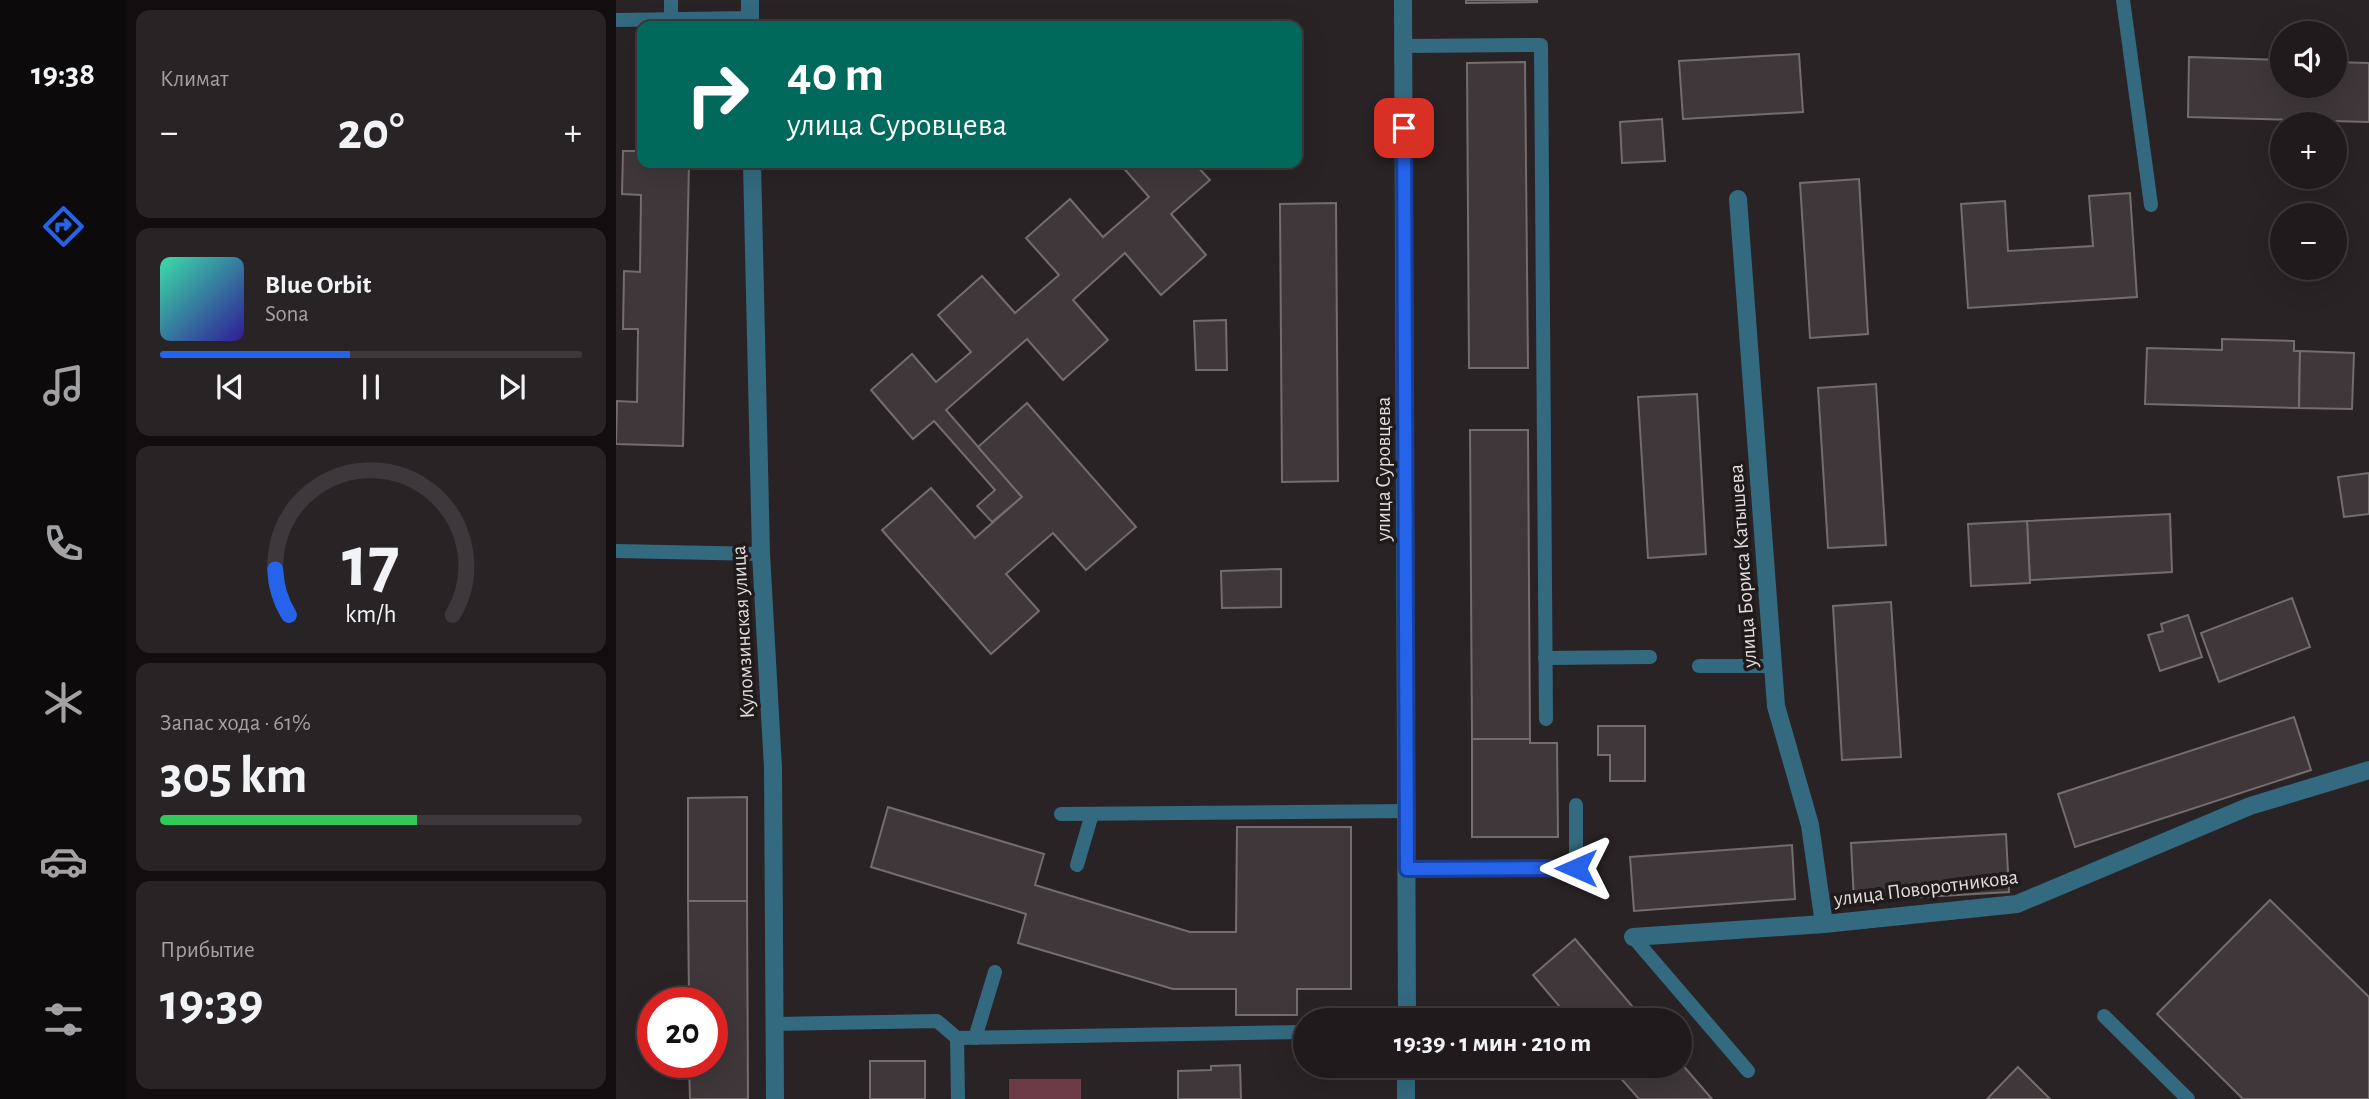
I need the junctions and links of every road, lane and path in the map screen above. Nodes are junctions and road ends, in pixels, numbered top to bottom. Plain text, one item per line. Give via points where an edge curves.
1 (671, 0) edge
2 (750, 0) edge
3 (1403, 0) edge
4 (2123, 0) edge
5 (616, 20) edge
6 (671, 20) junction
7 (710, 21) edge
8 (750, 21) edge
9 (1404, 47) junction
10 (752, 168) edge
11 (1738, 199) dead end
12 (2151, 205) dead end
13 (616, 551) edge
14 (761, 554) junction
15 (1650, 657) dead end
16 (1545, 658) junction
17 (1699, 666) dead end
18 (1773, 666) junction
19 (1546, 719) dead end
20 (2369, 770) edge
21 (1576, 805) dead end
22 (1407, 811) junction
23 (1061, 814) dead end
24 (1092, 814) junction
25 (1077, 865) dead end
26 (1407, 869) junction
27 (1824, 923) junction
28 (1633, 937) joint
29 (995, 972) dead end
30 (1407, 1008) edge
31 (2104, 1016) dead end
32 (774, 1024) junction
33 (1293, 1032) edge
34 (957, 1038) junction
35 (975, 1038) junction
36 (1748, 1071) dead end
37 (1406, 1078) edge
38 (775, 1099) edge
39 (958, 1099) edge
40 (1406, 1099) edge
41 (2188, 1099) edge

1 - 6 lane
2 - 8 street
3 - 9 street, улица Суровцева
4 - 12 lane
5 - 6 lane
6 - 7 lane
9 - 16 lane via 1541,45
9 - 22 street, улица Суровцева
10 - 14 street, Куломзинская улица
11 - 18 street, улица Бориса Катышева
13 - 14 lane
14 - 32 street, Куломзинская улица via 773,768
15 - 16 lane
16 - 19 lane
17 - 18 lane
18 - 27 street, улица Бориса Катышева via 1776,706 1810,825
20 - 27 street, улица Поворотникова via 2250,806 2017,904
21 - 26 lane via 1576,868
22 - 24 lane
22 - 26 street, улица Суровцева
23 - 24 lane
24 - 25 lane
26 - 30 street, улица Суровцева
27 - 28 street, улица Поворотникова
28 - 36 lane
29 - 35 lane
31 - 41 lane
32 - 34 lane via 937,1021
32 - 38 street, Куломзинская улица
33 - 35 lane
34 - 35 lane
34 - 39 lane
37 - 40 street

